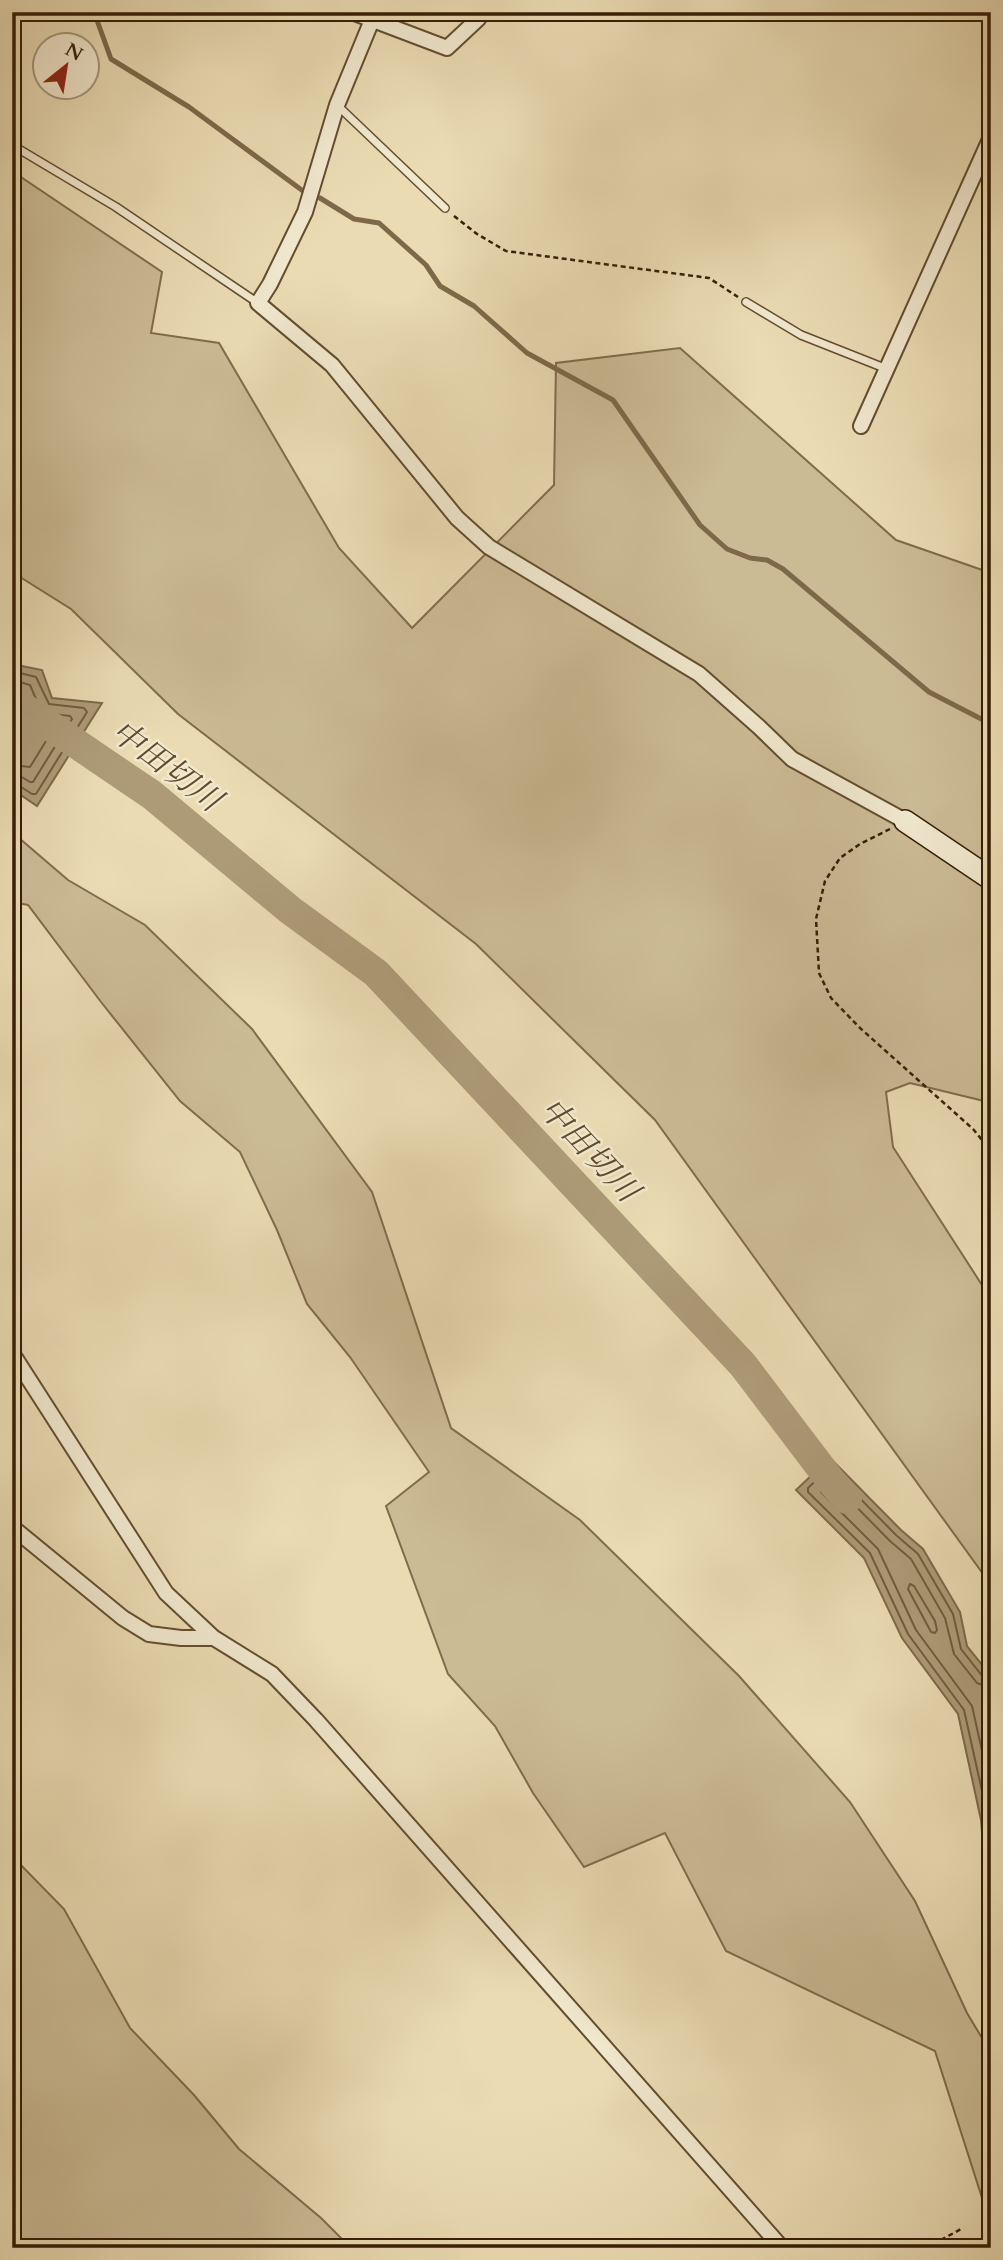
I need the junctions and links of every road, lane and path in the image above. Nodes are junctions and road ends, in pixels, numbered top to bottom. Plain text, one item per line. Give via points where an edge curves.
1 (352, 12) edge
2 (482, 12) edge
3 (372, 20) junction
4 (337, 105) junction
5 (991, 137) edge
6 (12, 145) edge
7 (445, 208) joint
8 (746, 302) joint
9 (258, 303) junction
10 (888, 369) junction
11 (861, 426) dead end
12 (905, 821) junction
13 (991, 879) edge
14 (991, 1151) edge
15 (12, 1353) edge
16 (26, 1374) junction
17 (12, 1382) edge
18 (12, 1527) edge
19 (214, 1638) junction
20 (963, 2228) dead end
21 (782, 2248) edge
22 (926, 2248) edge

1 - 3 street
2 - 3 street via 447,48
3 - 4 street
4 - 7 lane
4 - 9 street via 305,212
5 - 10 street
6 - 9 lane via 116,207
7 - 8 path via 506,251 709,278
8 - 10 lane via 801,335
9 - 12 street via 332,365 457,518 489,547 699,674 792,759
10 - 11 street
12 - 13 street
12 - 14 path via 860,844 840,859 825,881 816,919 819,972 831,998
15 - 16 street
16 - 17 street
16 - 19 street via 166,1593
18 - 19 street via 149,1634
19 - 21 street via 271,1674 316,1720
20 - 22 path

